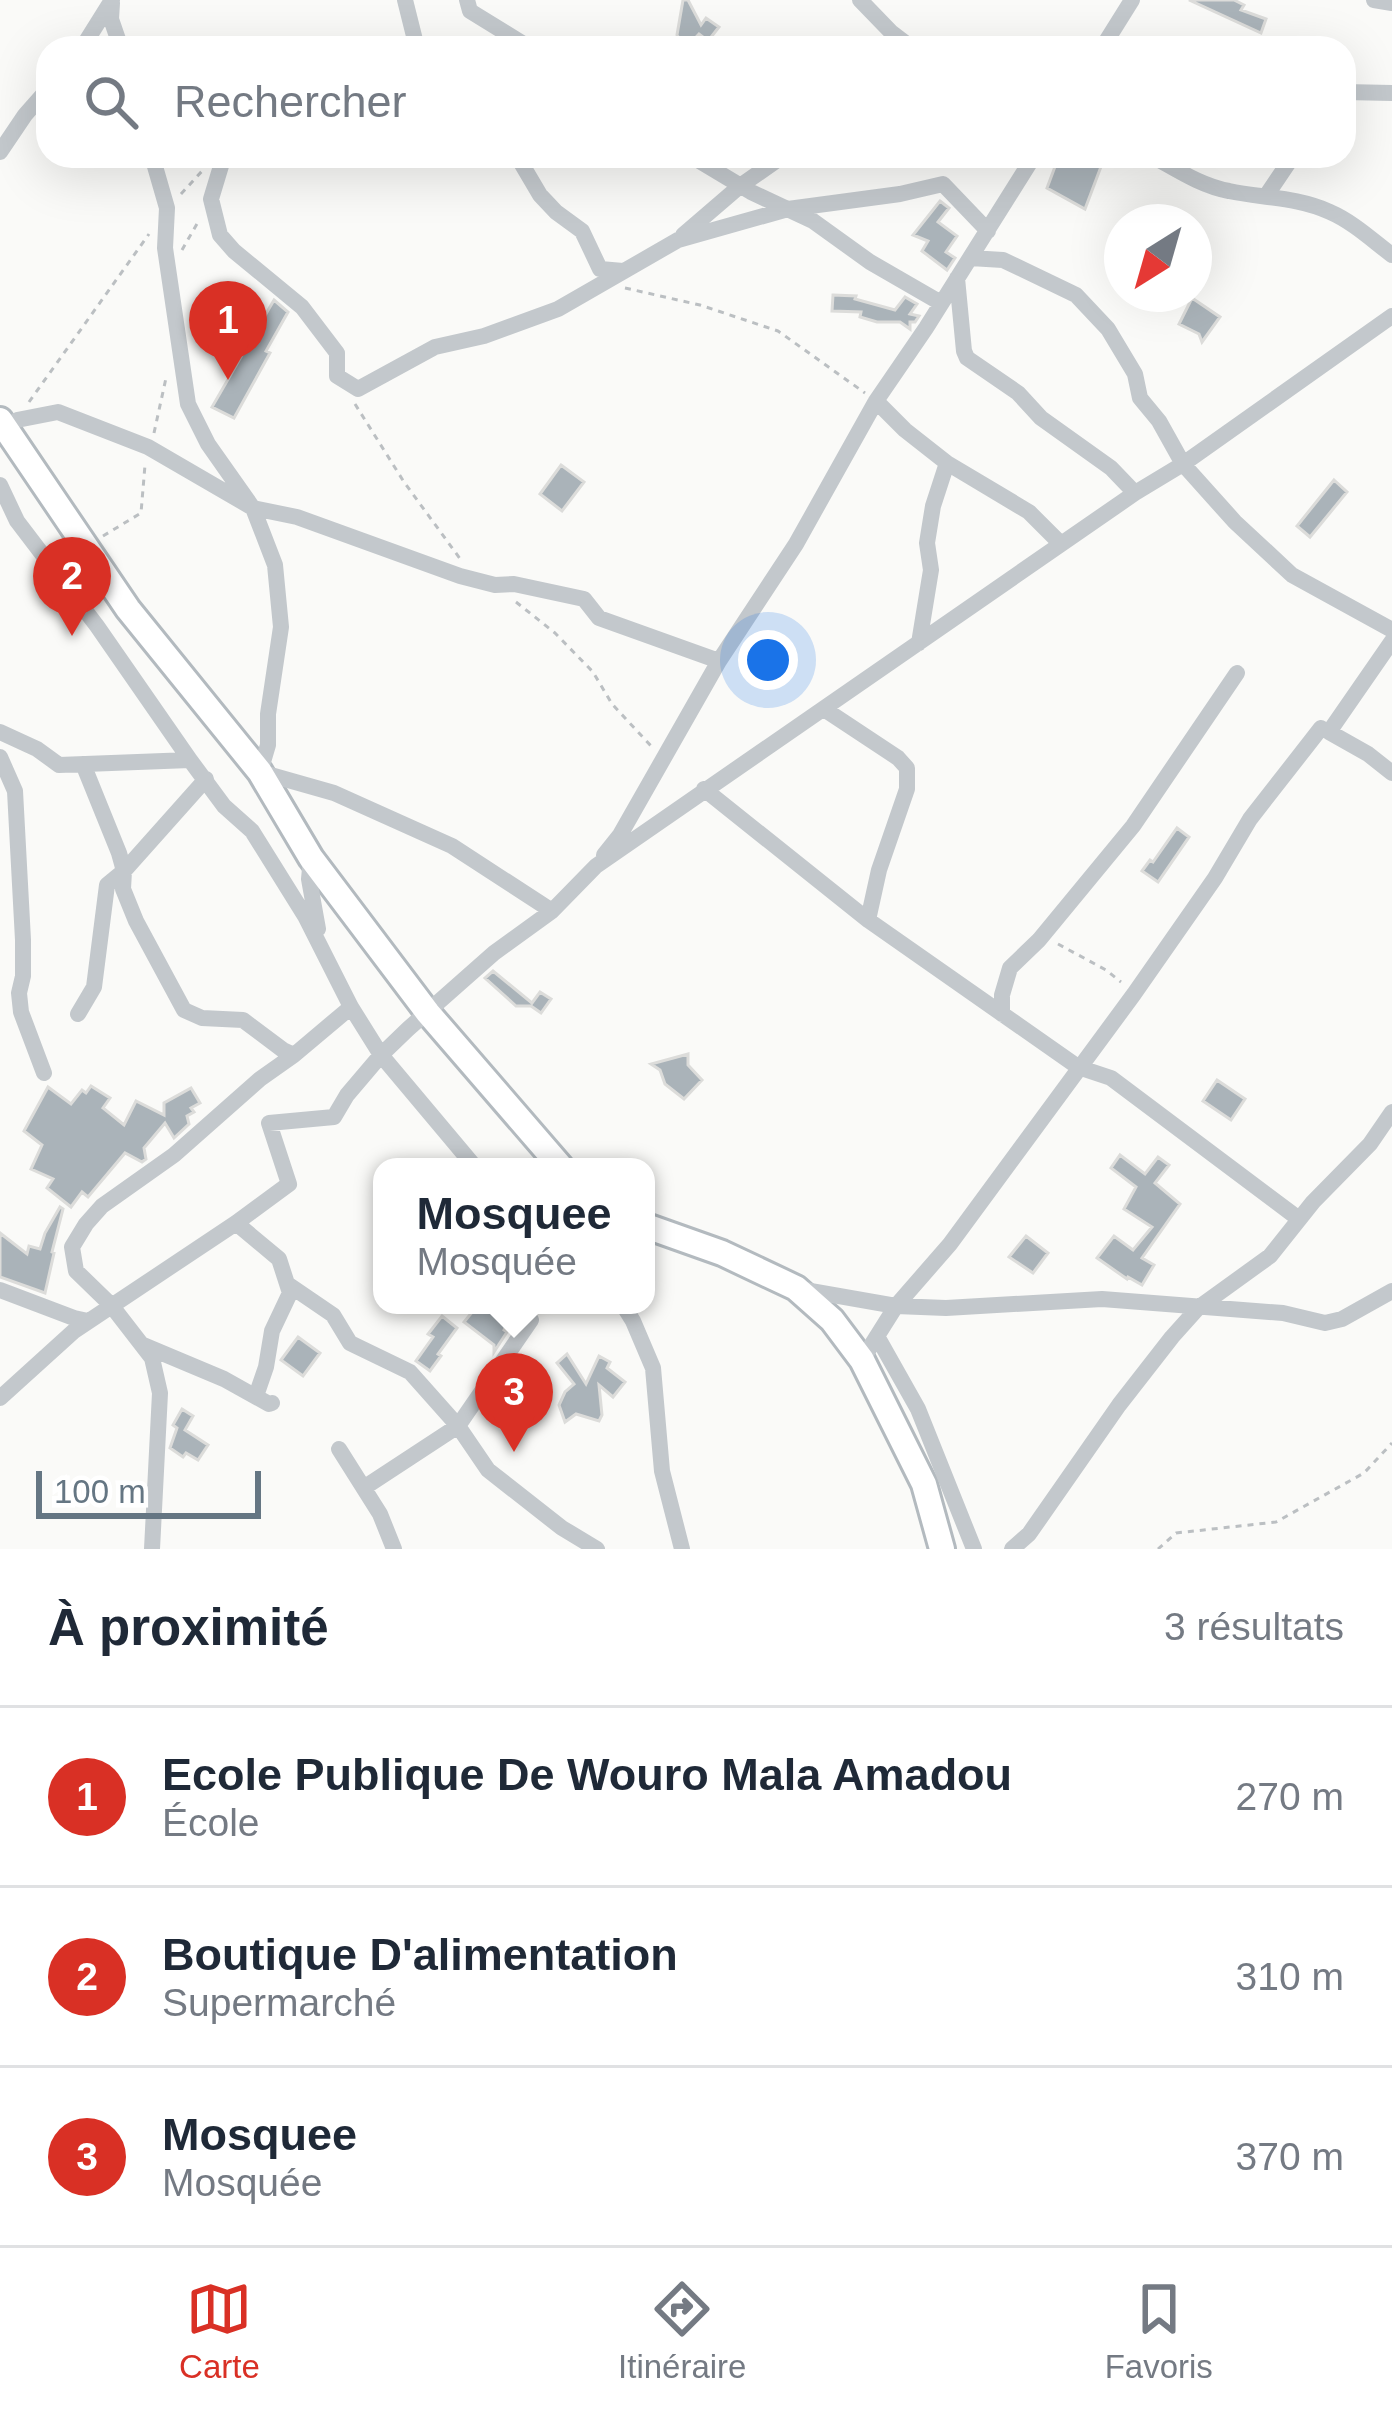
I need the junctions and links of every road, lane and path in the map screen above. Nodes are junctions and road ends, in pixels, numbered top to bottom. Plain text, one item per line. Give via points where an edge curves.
1 (112, 0) edge
2 (409, 0) edge
3 (467, 0) edge
4 (860, 0) edge
5 (1132, 0) edge
6 (1374, 0) edge
7 (1392, 3) edge
8 (90, 36) edge
9 (117, 36) edge
10 (413, 36) edge
11 (511, 36) edge
12 (896, 36) edge
13 (1110, 36) edge
14 (1356, 92) edge
15 (1392, 93) edge
16 (36, 103) edge
17 (0, 152) edge
18 (155, 168) edge
19 (220, 168) edge
20 (525, 168) edge
21 (711, 168) edge
22 (766, 168) edge
23 (1027, 168) edge
24 (1174, 168) edge
25 (1285, 168) edge
26 (200, 173) dead end
27 (740, 186) junction
28 (1266, 196) junction
29 (211, 200) junction
30 (167, 208) junction
31 (788, 209) junction
32 (988, 231) junction
33 (678, 240) junction
34 (181, 252) dead end
35 (1392, 255) edge
36 (970, 258) junction
37 (624, 271) junction
38 (957, 278) junction
39 (941, 303) junction
40 (1392, 316) edge
41 (167, 374) dead end
42 (876, 401) junction
43 (9, 420) edge
44 (148, 448) junction
45 (947, 464) junction
46 (1183, 464) junction
47 (0, 485) edge
48 (1135, 493) junction
49 (253, 508) junction
50 (1061, 544) junction
51 (87, 546) junction
52 (1392, 630) edge
53 (1392, 641) edge
54 (919, 643) junction
55 (719, 661) junction
56 (1237, 673) dead end
57 (824, 709) junction
58 (1322, 728) dead end
59 (0, 732) edge
60 (0, 757) edge
61 (190, 760) junction
62 (82, 764) junction
63 (260, 772) junction
64 (1392, 773) edge
65 (4, 775) edge
66 (206, 778) junction
67 (704, 789) junction
68 (310, 858) junction
69 (596, 866) junction
70 (124, 871) junction
71 (552, 911) junction
72 (868, 920) junction
73 (1039, 940) junction
74 (320, 948) junction
75 (1135, 994) junction
76 (351, 1007) junction
77 (428, 1013) junction
78 (78, 1014) dead end
79 (1003, 1014) junction
80 (294, 1055) junction
81 (381, 1055) junction
82 (1078, 1067) junction
83 (44, 1073) dead end
84 (1392, 1112) edge
85 (467, 1158) edge
86 (553, 1158) edge
87 (1299, 1220) junction
88 (236, 1223) junction
89 (655, 1229) edge
90 (289, 1285) junction
91 (796, 1288) junction
92 (0, 1290) edge
93 (1392, 1291) edge
94 (111, 1305) junction
95 (896, 1306) junction
96 (1198, 1308) junction
97 (629, 1314) edge
98 (531, 1320) dead end
99 (88, 1321) junction
100 (878, 1338) junction
101 (142, 1345) junction
102 (862, 1360) junction
103 (0, 1398) edge
104 (458, 1426) junction
105 (1392, 1444) edge
106 (339, 1450) dead end
107 (365, 1487) junction
108 (589, 1547) edge
109 (152, 1549) edge
110 (394, 1549) edge
111 (682, 1549) edge
112 (942, 1549) edge
113 (974, 1549) edge
114 (1012, 1549) edge
115 (1158, 1549) edge

1 - 8 street
1 - 9 street
2 - 10 street
3 - 11 street via 470,11
4 - 12 street
5 - 13 street
6 - 7 street
14 - 15 street
16 - 17 street
18 - 30 street
19 - 29 street
20 - 37 street via 540,195 582,231 600,269
21 - 27 street
22 - 27 street
23 - 32 street
24 - 28 street via 1226,191
25 - 28 street
26 - 30 path
27 - 31 street
27 - 33 street
28 - 35 street via 1333,213
29 - 34 path
29 - 37 street via 220,235 302,307 337,352 338,376 358,389 435,347 558,309
30 - 43 path
30 - 49 street via 165,248 188,404
31 - 32 street via 943,184
31 - 33 street
31 - 39 street
32 - 36 street
33 - 37 street
36 - 38 street
36 - 46 street via 1003,260 1076,295 1108,328
37 - 42 path via 617,286 778,331
38 - 39 street
38 - 48 street via 967,358
39 - 42 street
40 - 46 street
41 - 44 path
42 - 45 street
42 - 55 street
43 - 44 street via 58,412
43 - 51 main road
44 - 49 street
44 - 51 path via 141,513
45 - 50 street via 1029,512
45 - 54 street via 927,543 932,570
46 - 48 street
46 - 52 street via 1292,575
47 - 61 street via 16,521
48 - 50 street
49 - 55 street via 460,576 584,599 598,618
49 - 63 street via 274,565 281,627
50 - 54 street
51 - 63 main road
53 - 64 street via 1329,732
54 - 57 street
55 - 69 street
56 - 73 street via 1133,826
57 - 67 street
57 - 72 street via 907,768 908,789
58 - 75 street via 1250,819
59 - 62 street via 59,765
60 - 65 street
61 - 62 street
61 - 66 street
62 - 70 street
63 - 68 main road
63 - 71 street via 334,793 452,846
65 - 83 street via 15,791 21,1012
66 - 70 street
66 - 74 street via 252,831
67 - 69 street
67 - 72 street
68 - 74 street
68 - 77 main road
69 - 71 street
70 - 78 street via 107,885 94,987
70 - 80 street via 136,921 184,1010 242,1020
71 - 77 street
72 - 79 street
73 - 75 path via 1106,970
73 - 79 street via 1010,968
74 - 76 street
75 - 82 street
76 - 80 street
76 - 81 street
77 - 81 street
77 - 86 main road
79 - 82 street
80 - 94 street via 86,1224 73,1246 76,1271
81 - 85 street
81 - 88 street via 334,1117 268,1123 289,1184
82 - 87 street via 1111,1078
82 - 95 street
84 - 87 street
87 - 96 street via 1270,1256
88 - 90 street via 279,1258
88 - 94 street
89 - 91 main road
90 - 101 street via 272,1331 264,1399
90 - 104 street via 333,1315 350,1342 410,1372
91 - 95 street
91 - 102 main road
92 - 99 street
93 - 96 street via 1325,1323
94 - 99 street
94 - 101 street
95 - 96 street via 1102,1299
95 - 100 street
96 - 114 street
97 - 111 street via 653,1368 662,1472
98 - 104 street
99 - 103 street
100 - 102 street
100 - 113 street via 918,1409
101 - 109 street via 160,1393
102 - 112 main road via 924,1484
104 - 107 street
104 - 108 street via 488,1470
105 - 115 path via 1364,1473 1276,1522 1176,1533
106 - 107 street
107 - 110 street

